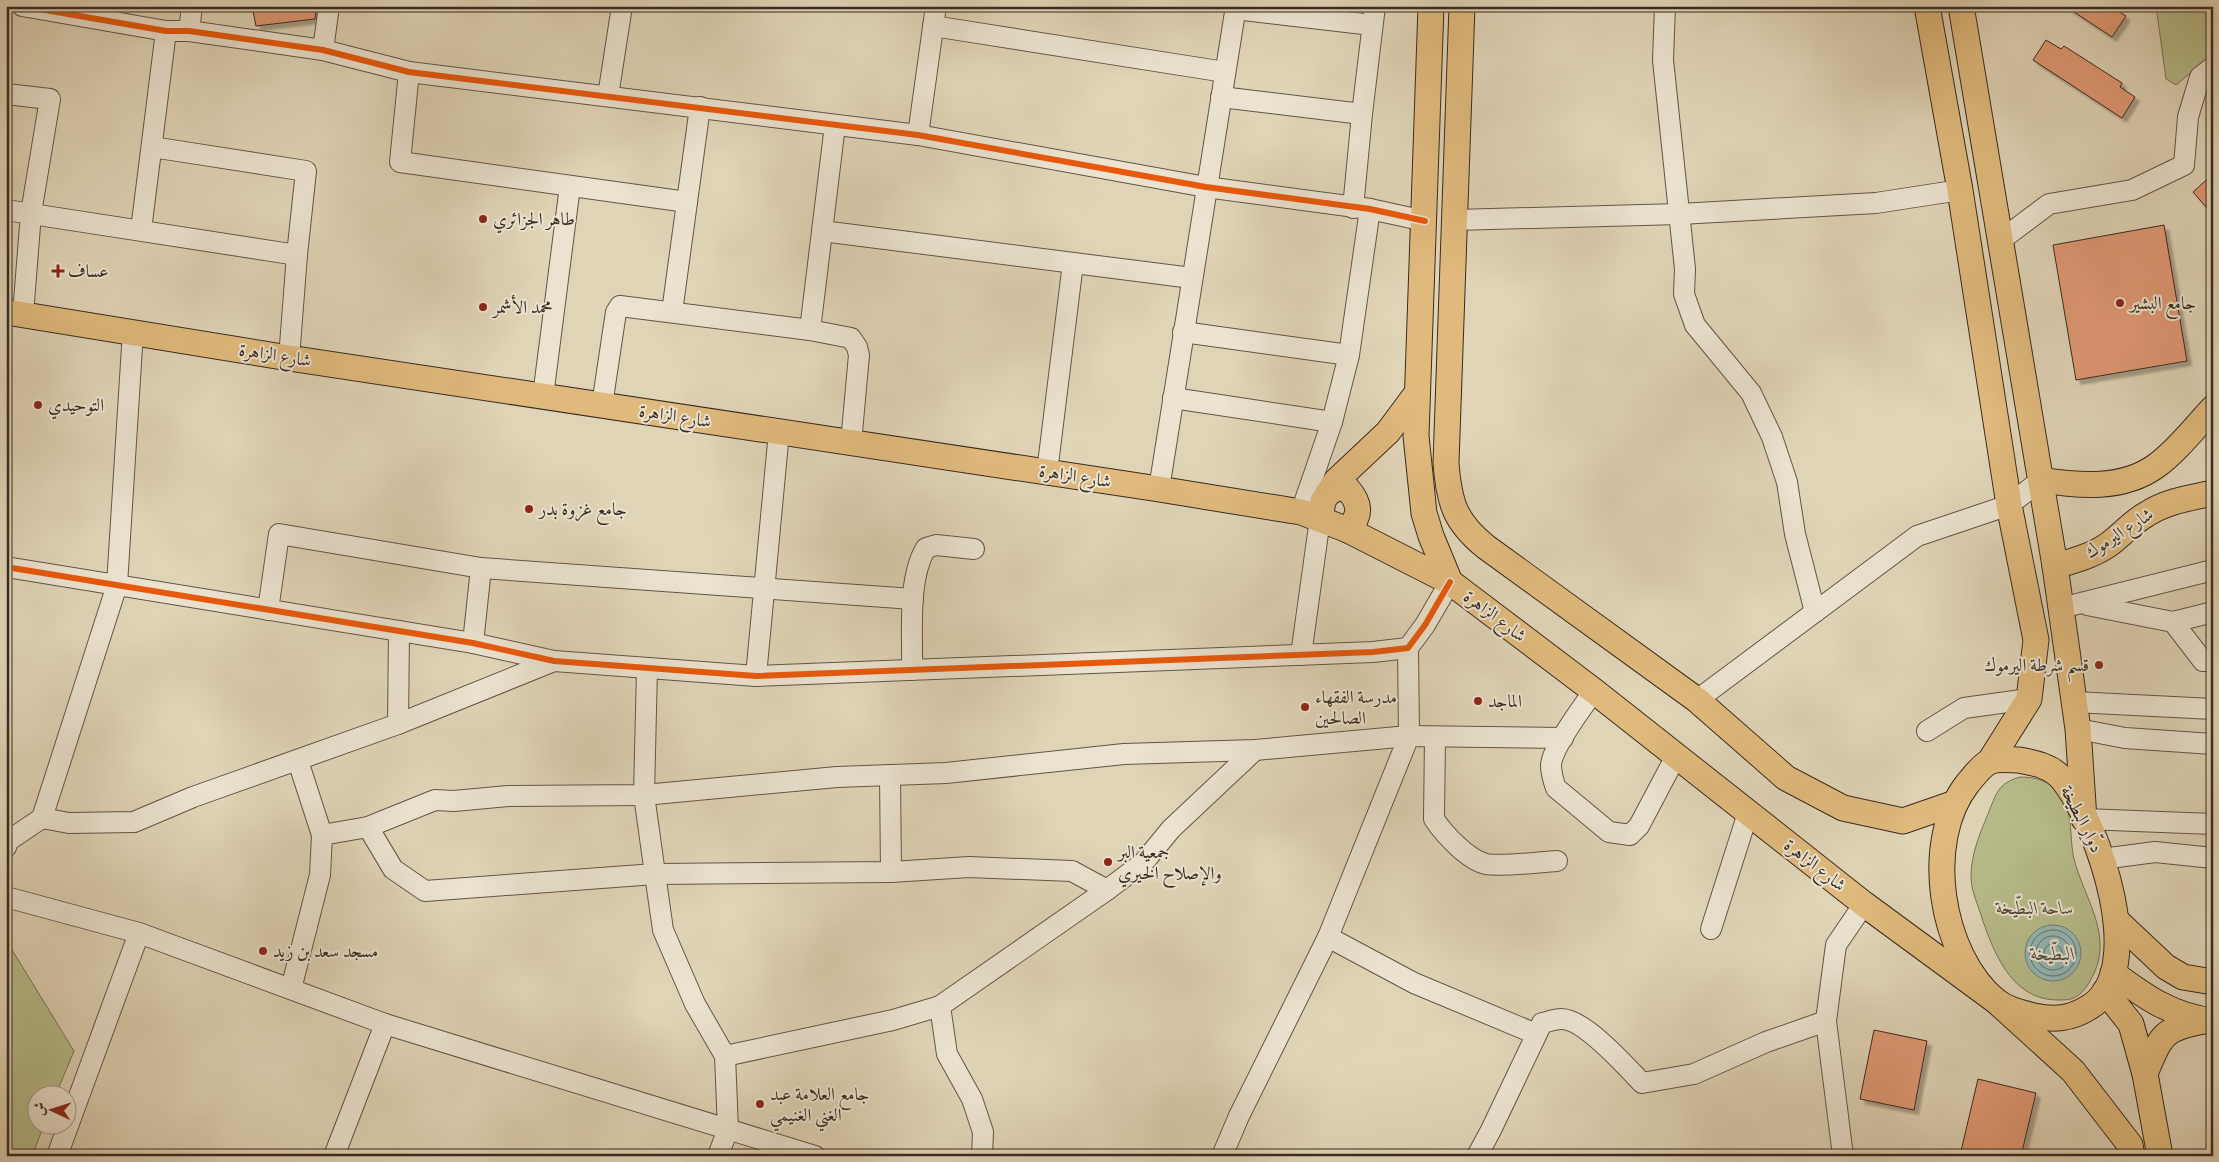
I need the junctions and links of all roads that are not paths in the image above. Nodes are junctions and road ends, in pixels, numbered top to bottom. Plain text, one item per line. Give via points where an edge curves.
1 (24, 6) edge
2 (192, 6) edge
3 (330, 6) edge
4 (622, 6) edge
5 (936, 6) edge
6 (1431, 6) edge
7 (1462, 6) edge
8 (1665, 6) edge
9 (1927, 6) edge
10 (1961, 6) edge
11 (1235, 8) edge
12 (1374, 16) edge
13 (933, 26) junction
14 (166, 31) junction
15 (188, 31) junction
16 (323, 50) junction
17 (2213, 67) edge
18 (409, 72) junction
19 (1225, 72) junction
20 (6, 94) edge
21 (608, 96) junction
22 (1221, 97) junction
23 (700, 107) junction
24 (1362, 114) junction
25 (835, 125) junction
26 (918, 135) junction
27 (152, 147) junction
28 (570, 186) junction
29 (1206, 187) junction
30 (1960, 190) junction
31 (687, 202) junction
32 (1362, 208) junction
33 (6, 210) edge
34 (31, 213) junction
35 (1680, 214) junction
36 (1455, 220) junction
37 (1425, 221) junction
38 (141, 230) junction
39 (822, 231) junction
40 (2001, 240) junction
41 (297, 255) junction
42 (1073, 263) junction
43 (1192, 278) junction
44 (672, 312) junction
45 (15, 313) edge
46 (810, 330) junction
47 (133, 331) junction
48 (1183, 332) junction
49 (1349, 355) junction
50 (289, 358) junction
51 (1417, 393) junction
52 (543, 396) junction
53 (1173, 398) junction
54 (602, 405) junction
55 (2213, 408) edge
56 (1332, 422) junction
57 (779, 432) junction
58 (851, 443) junction
59 (2154, 467) junction
60 (1048, 472) junction
61 (2041, 480) junction
62 (1159, 489) junction
63 (1329, 492) junction
64 (2213, 493) edge
65 (2171, 502) junction
66 (2009, 505) junction
67 (1310, 516) junction
68 (1348, 530) junction
69 (974, 548) dead end
70 (2055, 566) junction
71 (6, 567) edge
72 (481, 568) junction
73 (2213, 570) edge
74 (1450, 582) junction
75 (117, 585) junction
76 (765, 588) junction
77 (913, 598) junction
78 (2071, 606) junction
79 (268, 610) junction
80 (1815, 612) junction
81 (2213, 612) edge
82 (2173, 622) junction
83 (399, 631) junction
84 (473, 643) junction
85 (1408, 648) junction
86 (1301, 654) junction
87 (554, 661) junction
88 (2213, 661) edge
89 (647, 668) junction
90 (912, 670) junction
91 (756, 676) junction
92 (1594, 691) junction
93 (2029, 698) junction
94 (1697, 700) junction
95 (2074, 702) junction
96 (2213, 709) edge
97 (398, 724) junction
98 (2078, 729) junction
99 (1927, 731) dead end
100 (1409, 736) junction
101 (1434, 737) junction
102 (1563, 738) junction
103 (2213, 744) edge
104 (1255, 750) junction
105 (1676, 756) junction
106 (298, 761) junction
107 (1990, 762) junction
108 (890, 775) junction
109 (644, 795) junction
110 (1955, 803) junction
111 (1748, 813) junction
112 (42, 818) junction
113 (2084, 819) junction
114 (2213, 824) edge
115 (368, 827) junction
116 (322, 835) junction
117 (6, 846) edge
118 (2213, 858) edge
119 (2102, 859) junction
120 (1557, 862) dead end
121 (890, 872) junction
122 (654, 874) junction
123 (1107, 890) junction
124 (6, 897) edge
125 (1864, 904) junction
126 (2116, 920) junction
127 (1711, 929) dead end
128 (139, 933) junction
129 (1328, 937) junction
130 (2109, 982) junction
131 (2213, 982) edge
132 (291, 989) junction
133 (1996, 1001) junction
134 (940, 1006) junction
135 (2211, 1020) edge
136 (1826, 1021) junction
137 (385, 1024) junction
138 (1536, 1034) junction
139 (725, 1056) junction
140 (2145, 1074) junction
141 (728, 1129) junction
142 (57, 1156) edge
143 (334, 1156) edge
144 (718, 1156) edge
145 (815, 1156) edge
146 (982, 1156) edge
147 (1222, 1156) edge
148 (1477, 1156) edge
149 (1843, 1156) edge
150 (2132, 1156) edge
151 (2160, 1156) edge

1 - 14 street
2 - 15 street
3 - 16 street
4 - 21 street
5 - 13 street
6 - 37 main road
7 - 36 main road
8 - 35 street via 1664,60
9 - 30 main road
10 - 40 main road
11 - 12 street
11 - 19 street
12 - 24 street
13 - 19 street
13 - 26 street
14 - 15 street
14 - 27 street
15 - 16 street
16 - 18 street
17 - 40 street via 2200,77 2188,117 2184,165 2132,190 2049,204
18 - 21 street
18 - 28 street via 400,162
19 - 22 street
20 - 34 street via 50,99
21 - 23 street
22 - 24 street
22 - 29 street
23 - 25 street
23 - 31 street
24 - 32 street
25 - 26 street
25 - 39 street
26 - 29 street
27 - 38 street
27 - 41 street via 306,171
28 - 31 street
28 - 52 street
29 - 32 street
29 - 43 street
30 - 35 street via 1876,203
30 - 66 main road
31 - 44 street
32 - 37 street
32 - 49 street
33 - 34 street
34 - 38 street
34 - 45 street
35 - 36 street
35 - 80 street via 1684,294 1695,325 1751,393 1772,437 1787,482 1795,534
36 - 94 main road via 1446,463 1450,495 1461,523 1486,548
37 - 51 main road
38 - 41 street
39 - 42 street
39 - 46 street
40 - 61 main road
41 - 50 street
42 - 43 street
42 - 60 street
43 - 48 street
44 - 46 street
44 - 54 street via 620,306 616,312
45 - 47 main road, شارع الزاهرة
46 - 58 street via 851,338 857,347
47 - 50 main road, شارع الزاهرة
47 - 75 street
48 - 49 street
48 - 53 street
49 - 56 street
50 - 52 main road, شارع الزاهرة
51 - 63 main road via 1388,432 1336,481
51 - 74 main road via 1417,457 1424,513 1436,552
52 - 54 main road, شارع الزاهرة
53 - 56 street
53 - 62 street
54 - 57 main road, شارع الزاهرة
55 - 59 main road
56 - 67 street
57 - 58 main road, شارع الزاهرة
57 - 76 street
58 - 60 main road, شارع الزاهرة
59 - 61 main road via 2136,477 2098,484
59 - 65 main road
60 - 62 main road, شارع الزاهرة
61 - 66 street
61 - 70 main road
62 - 67 main road, شارع الزاهرة
63 - 67 main road
63 - 68 main road via 1347,488 1356,498 1356,519
64 - 65 main road, شارع اليرموك
65 - 70 main road, شارع اليرموك via 2147,513 2094,552
66 - 80 street via 1918,536
66 - 93 main road via 2036,640
67 - 68 main road, شارع الزاهرة
67 - 86 street
68 - 74 main road, شارع الزاهرة
69 - 77 street via 936,545 926,548 919,559
70 - 78 main road
71 - 75 street
72 - 76 street
72 - 79 street via 279,534
72 - 84 street
73 - 78 street
74 - 85 street
74 - 92 main road, شارع الزاهرة
75 - 79 street
75 - 112 street
76 - 77 street
76 - 91 street
77 - 90 street
78 - 82 street
78 - 95 main road
79 - 83 street
80 - 94 street
81 - 82 street
82 - 88 street via 2203,661
83 - 84 street
83 - 97 street
84 - 87 street
85 - 86 street
85 - 100 street
86 - 90 street
87 - 89 street
87 - 97 street
89 - 91 street
89 - 109 street
90 - 91 street
92 - 102 street
92 - 105 main road, شارع الزاهرة
93 - 99 street via 1964,708
93 - 107 main road
94 - 110 main road via 1786,778 1843,808 1903,821
95 - 96 street
95 - 98 main road
97 - 106 street
98 - 103 street via 2125,738
98 - 113 main road
100 - 101 street
100 - 104 street
100 - 129 street
101 - 102 street
101 - 120 street via 1434,819 1441,830 1471,858 1487,864
102 - 105 street via 1551,763 1556,788 1609,832 1621,834 1630,835 1638,826
104 - 108 street via 1124,754 946,773
104 - 123 street via 1171,830 1144,862
105 - 111 main road, شارع الزاهرة
106 - 112 street via 193,797 134,822 69,823
106 - 116 street
107 - 110 main road via 1976,773
107 - 113 main road, دوّار البطيخة via 2019,760 2048,768 2062,779
108 - 109 street
108 - 121 street
109 - 115 street via 435,800
109 - 122 street
110 - 133 main road via 1946,835 1942,868 1947,918 1968,968
111 - 125 main road, شارع الزاهرة
111 - 127 street
112 - 117 street via 8,841
113 - 114 street
113 - 119 main road, دوّار البطيخة
115 - 116 street
115 - 122 street via 393,869 424,891
116 - 132 street via 320,875
118 - 119 street via 2155,852
119 - 126 main road, دوّار البطيخة
121 - 122 street
121 - 123 street via 969,867 1072,871
122 - 139 street via 663,930 695,1004
123 - 134 street
124 - 128 street
125 - 133 main road, شارع الزاهرة
125 - 136 street via 1836,946
126 - 130 main road, دوّار البطيخة via 2117,944
126 - 131 main road via 2166,967 2183,977
128 - 132 street
128 - 142 street
129 - 138 street via 1414,983
129 - 147 street
130 - 133 main road via 2091,1007 2072,1016 2049,1018 2023,1013
130 - 135 main road via 2173,1011
130 - 140 main road via 2131,1024
132 - 137 street
133 - 150 main road via 2073,1071 2130,1145
134 - 139 street via 893,1020
134 - 146 street via 947,1054 972,1099 983,1132
135 - 140 main road via 2178,1025 2158,1042
136 - 138 street via 1766,1042 1694,1074 1642,1083 1581,1026 1562,1018 1542,1023
136 - 149 street
137 - 141 street
137 - 143 street
138 - 148 street
139 - 141 street
140 - 151 main road
141 - 144 street
141 - 145 street

